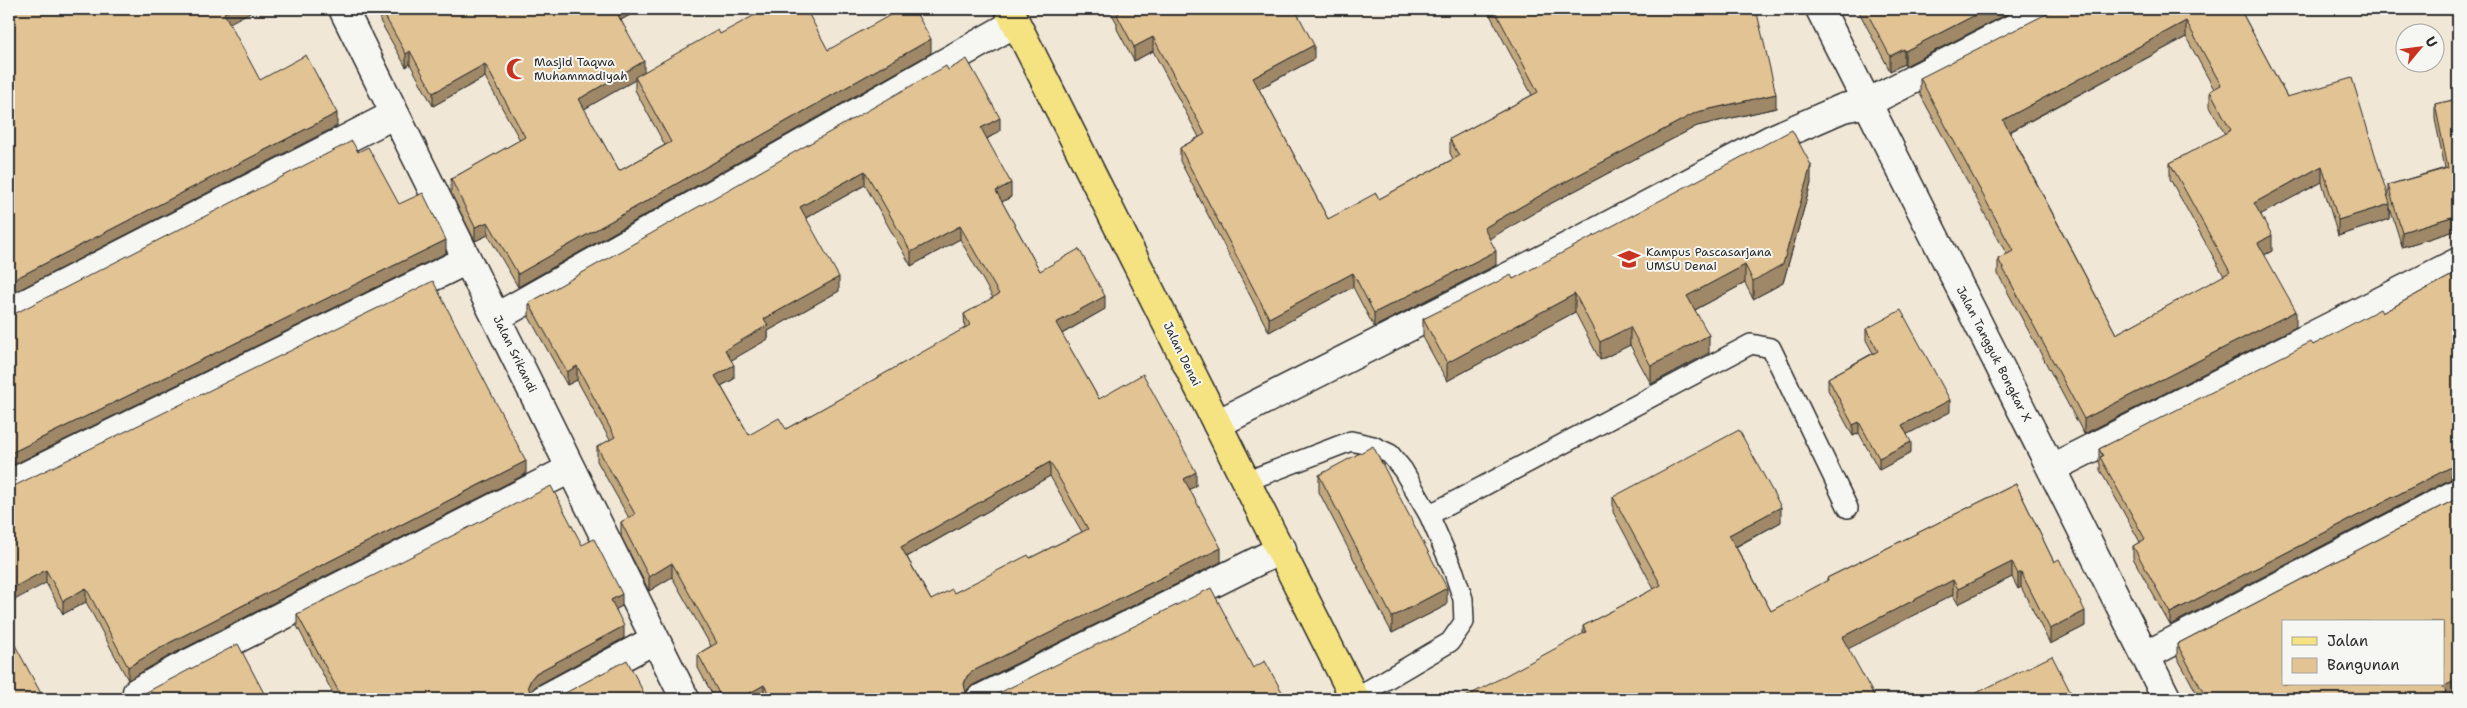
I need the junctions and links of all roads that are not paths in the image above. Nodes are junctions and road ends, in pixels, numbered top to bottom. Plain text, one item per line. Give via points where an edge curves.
1 (343, 9) edge
2 (1820, 9) edge
3 (2051, 9) edge
4 (1012, 16) edge
5 (1855, 105) junction
6 (395, 114) junction
7 (468, 260) junction
8 (2458, 262) edge
9 (9, 312) edge
10 (497, 316) junction
11 (1217, 424) junction
12 (2052, 468) junction
13 (570, 469) junction
14 (1247, 481) junction
15 (9, 484) edge
16 (2458, 493) edge
17 (1848, 508) dead end
18 (1429, 515) junction
19 (1282, 549) junction
20 (654, 640) junction
21 (2145, 656) junction
22 (137, 692) dead end
23 (544, 699) edge
24 (685, 699) edge
25 (980, 699) edge
26 (1355, 699) edge
27 (2167, 699) edge

1 - 6 street, Jalan Srikandi
2 - 5 street, Jalan Tangguk Bongkar X
3 - 5 street
4 - 10 street
4 - 11 main road, Jalan Denai
5 - 11 street via 1802,125
5 - 12 street, Jalan Tangguk Bongkar X
6 - 7 street, Jalan Srikandi
6 - 9 street
7 - 10 street, Jalan Srikandi
7 - 15 street
8 - 12 street
10 - 13 street, Jalan Srikandi
11 - 14 main road, Jalan Denai
12 - 21 street, Jalan Tangguk Bongkar X
13 - 20 street, Jalan Srikandi
13 - 22 street
14 - 18 lane via 1352,441 1390,454
14 - 19 main road, Jalan Denai
16 - 21 street
17 - 18 lane via 1771,348 1751,344
18 - 26 lane via 1463,599 1464,622 1450,642
19 - 25 street
19 - 26 main road, Jalan Denai
20 - 23 street
20 - 24 street, Jalan Srikandi
21 - 27 street, Jalan Tangguk Bongkar X

